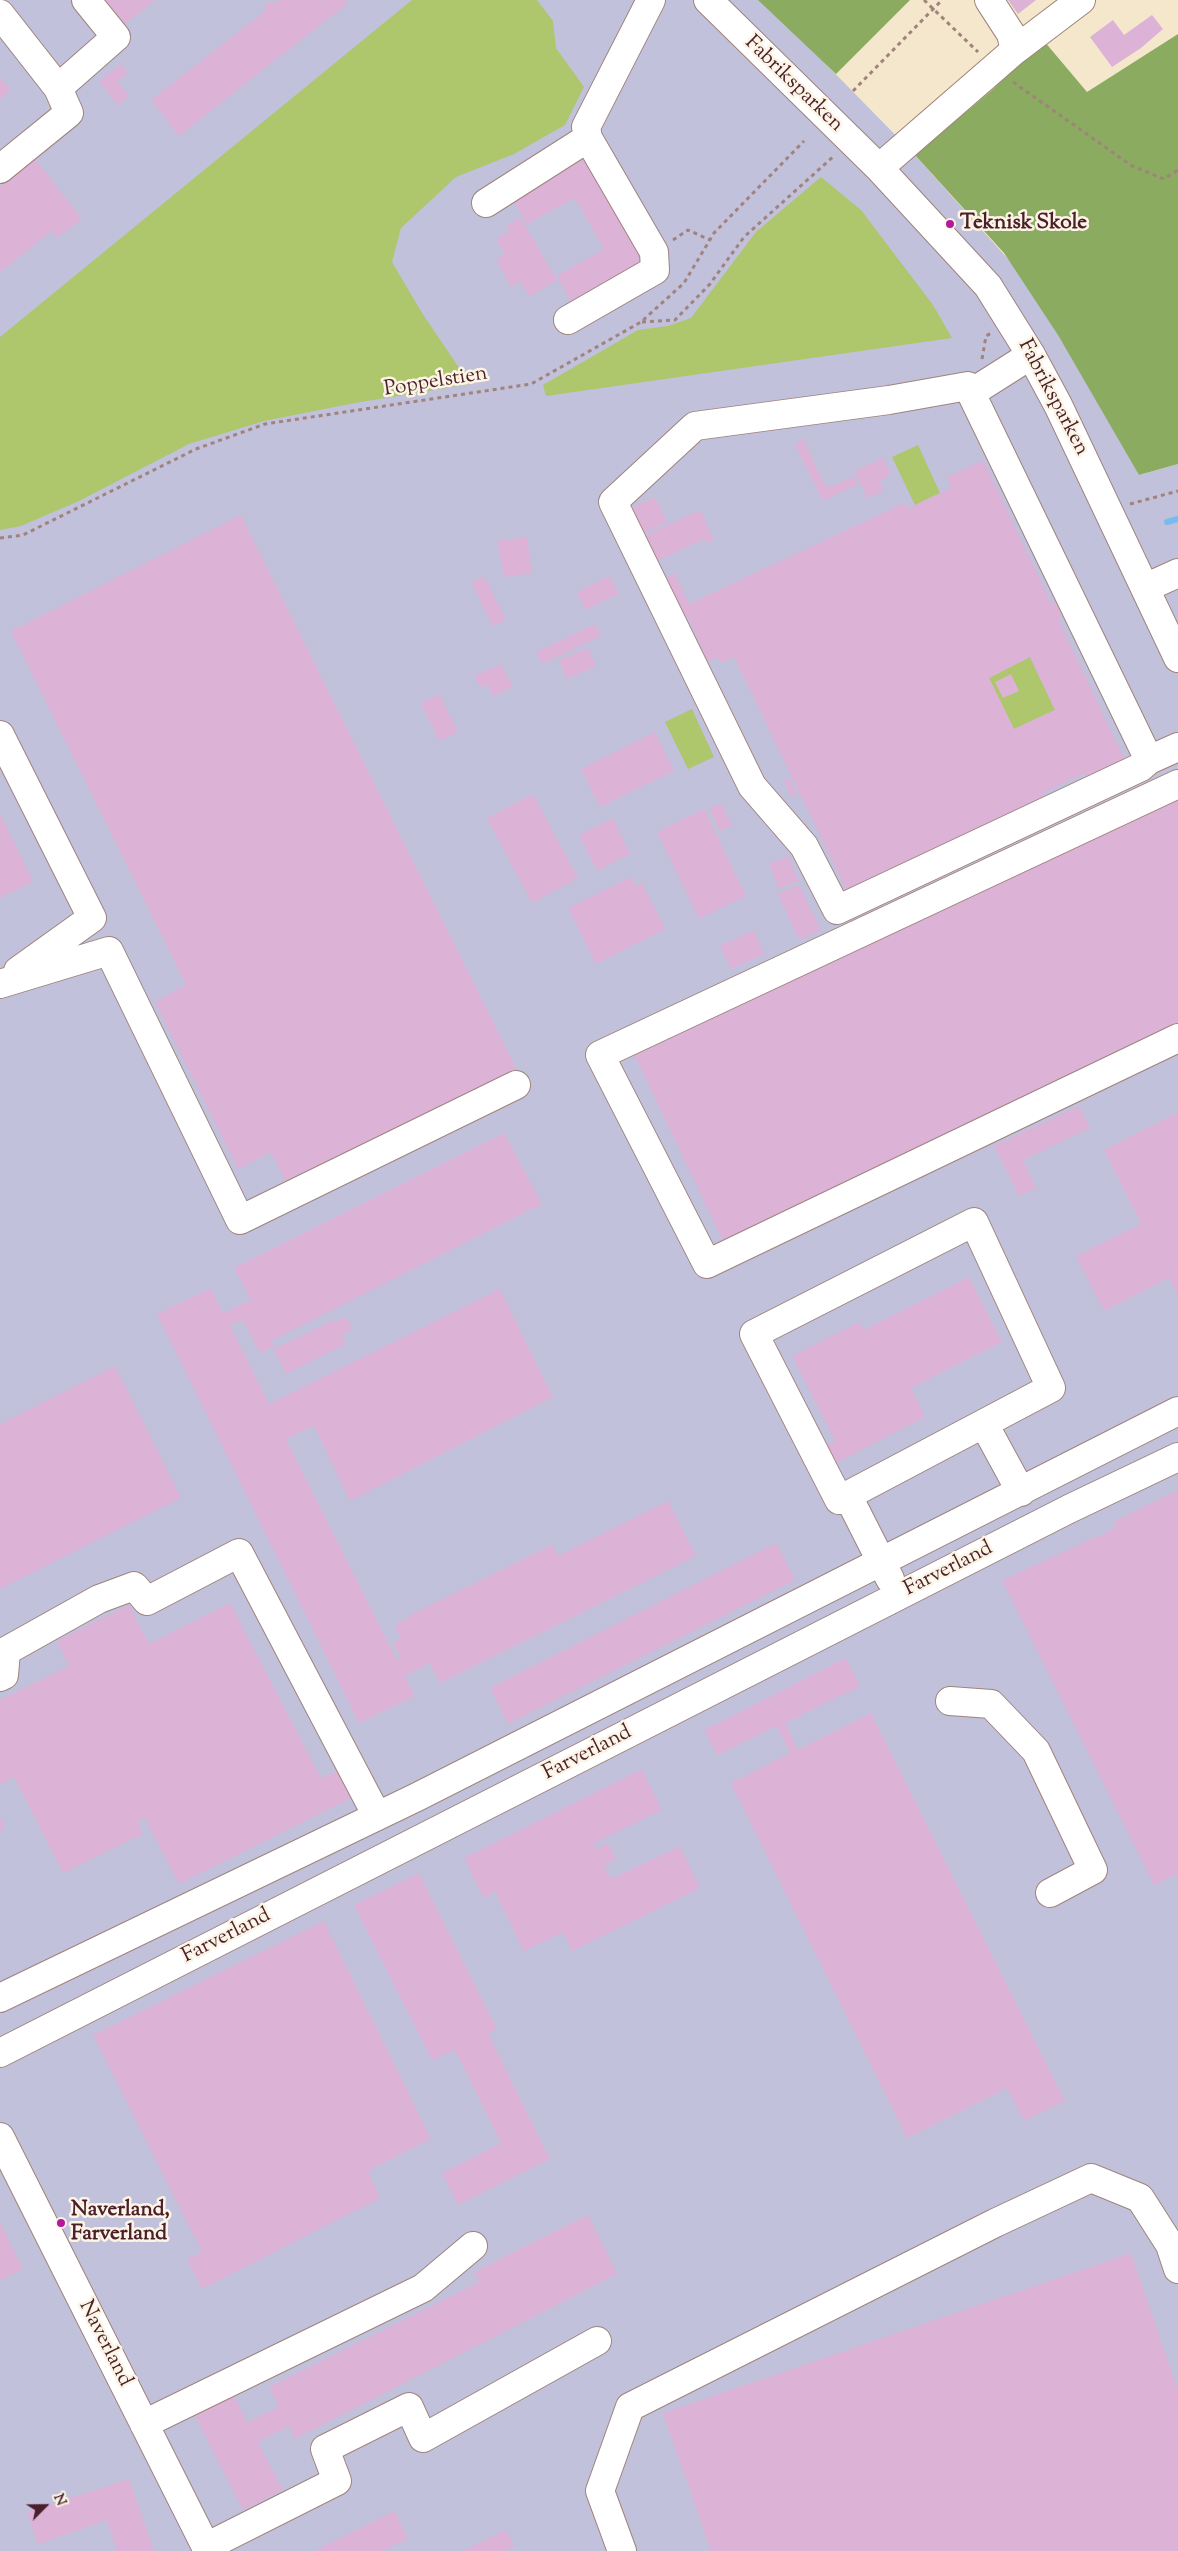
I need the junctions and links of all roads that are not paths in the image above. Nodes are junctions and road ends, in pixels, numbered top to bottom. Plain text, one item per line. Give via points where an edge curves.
1 (86, 0) edge
2 (651, 0) edge
3 (708, 0) edge
4 (989, 0) edge
5 (1081, 0) edge
6 (0, 14) edge
7 (1015, 50) junction
8 (58, 88) junction
9 (588, 138) junction
10 (879, 168) junction
11 (0, 169) edge
12 (486, 203) dead end
13 (568, 320) dead end
14 (1031, 355) junction
15 (971, 393) junction
16 (1178, 573) edge
17 (1145, 588) junction
18 (1178, 658) edge
19 (0, 735) edge
20 (1178, 747) edge
21 (1149, 760) junction
22 (1178, 784) edge
23 (0, 984) edge
24 (1178, 1038) edge
25 (516, 1085) dead end
26 (1178, 1413) edge
27 (984, 1424) junction
28 (1178, 1456) edge
29 (1021, 1492) junction
30 (848, 1496) junction
31 (882, 1563) junction
32 (819, 1595) junction
33 (899, 1596) junction
34 (835, 1628) junction
35 (659, 1675) junction
36 (0, 1677) edge
37 (950, 1701) dead end
38 (675, 1709) junction
39 (416, 1797) junction
40 (376, 1816) junction
41 (435, 1832) junction
42 (1050, 1893) dead end
43 (0, 1998) edge
44 (0, 2053) edge
45 (0, 2137) edge
46 (473, 2246) dead end
47 (1178, 2269) edge
48 (597, 2341) dead end
49 (144, 2424) junction
50 (207, 2549) edge
51 (622, 2551) edge

1 - 8 street via 116,37
2 - 9 street via 586,127
3 - 10 street, Fabriksparken
4 - 7 street via 1010,34
5 - 7 street
6 - 8 street
7 - 10 street
8 - 11 street via 69,113
9 - 12 street
9 - 13 street via 654,252 655,270
10 - 14 street, Fabriksparken via 988,286
14 - 15 street
14 - 17 street, Fabriksparken
15 - 21 street
15 - 21 street via 968,386 695,426 613,502 752,786 804,846 837,910 1141,767
16 - 17 street
17 - 18 street, Fabriksparken
19 - 23 street via 92,918
20 - 21 street
22 - 24 street via 600,1055 707,1264
23 - 25 street via 109,951 240,1220
26 - 29 street, Farverland
27 - 29 street
27 - 30 street
27 - 30 street via 1052,1388 974,1222 754,1334 839,1500
28 - 33 street, Farverland
29 - 31 street, Farverland
30 - 31 street
31 - 32 street, Farverland
31 - 33 street
32 - 34 street
32 - 35 street, Farverland
33 - 34 street, Farverland
34 - 38 street, Farverland
35 - 38 street
35 - 39 street, Farverland
36 - 40 street via 4,1675 6,1651 99,1599 134,1586 147,1601 239,1553
37 - 42 street via 991,1704 1036,1751 1092,1870
38 - 41 street, Farverland
39 - 40 street, Farverland
39 - 41 street
40 - 43 street, Farverland
41 - 44 street, Farverland
45 - 49 street, Naverland
46 - 49 street via 423,2288
47 - 51 street via 1170,2245 1140,2198 1091,2178 630,2407 600,2492
48 - 50 street via 424,2438 409,2407 325,2448 337,2481
49 - 50 street, Naverland

